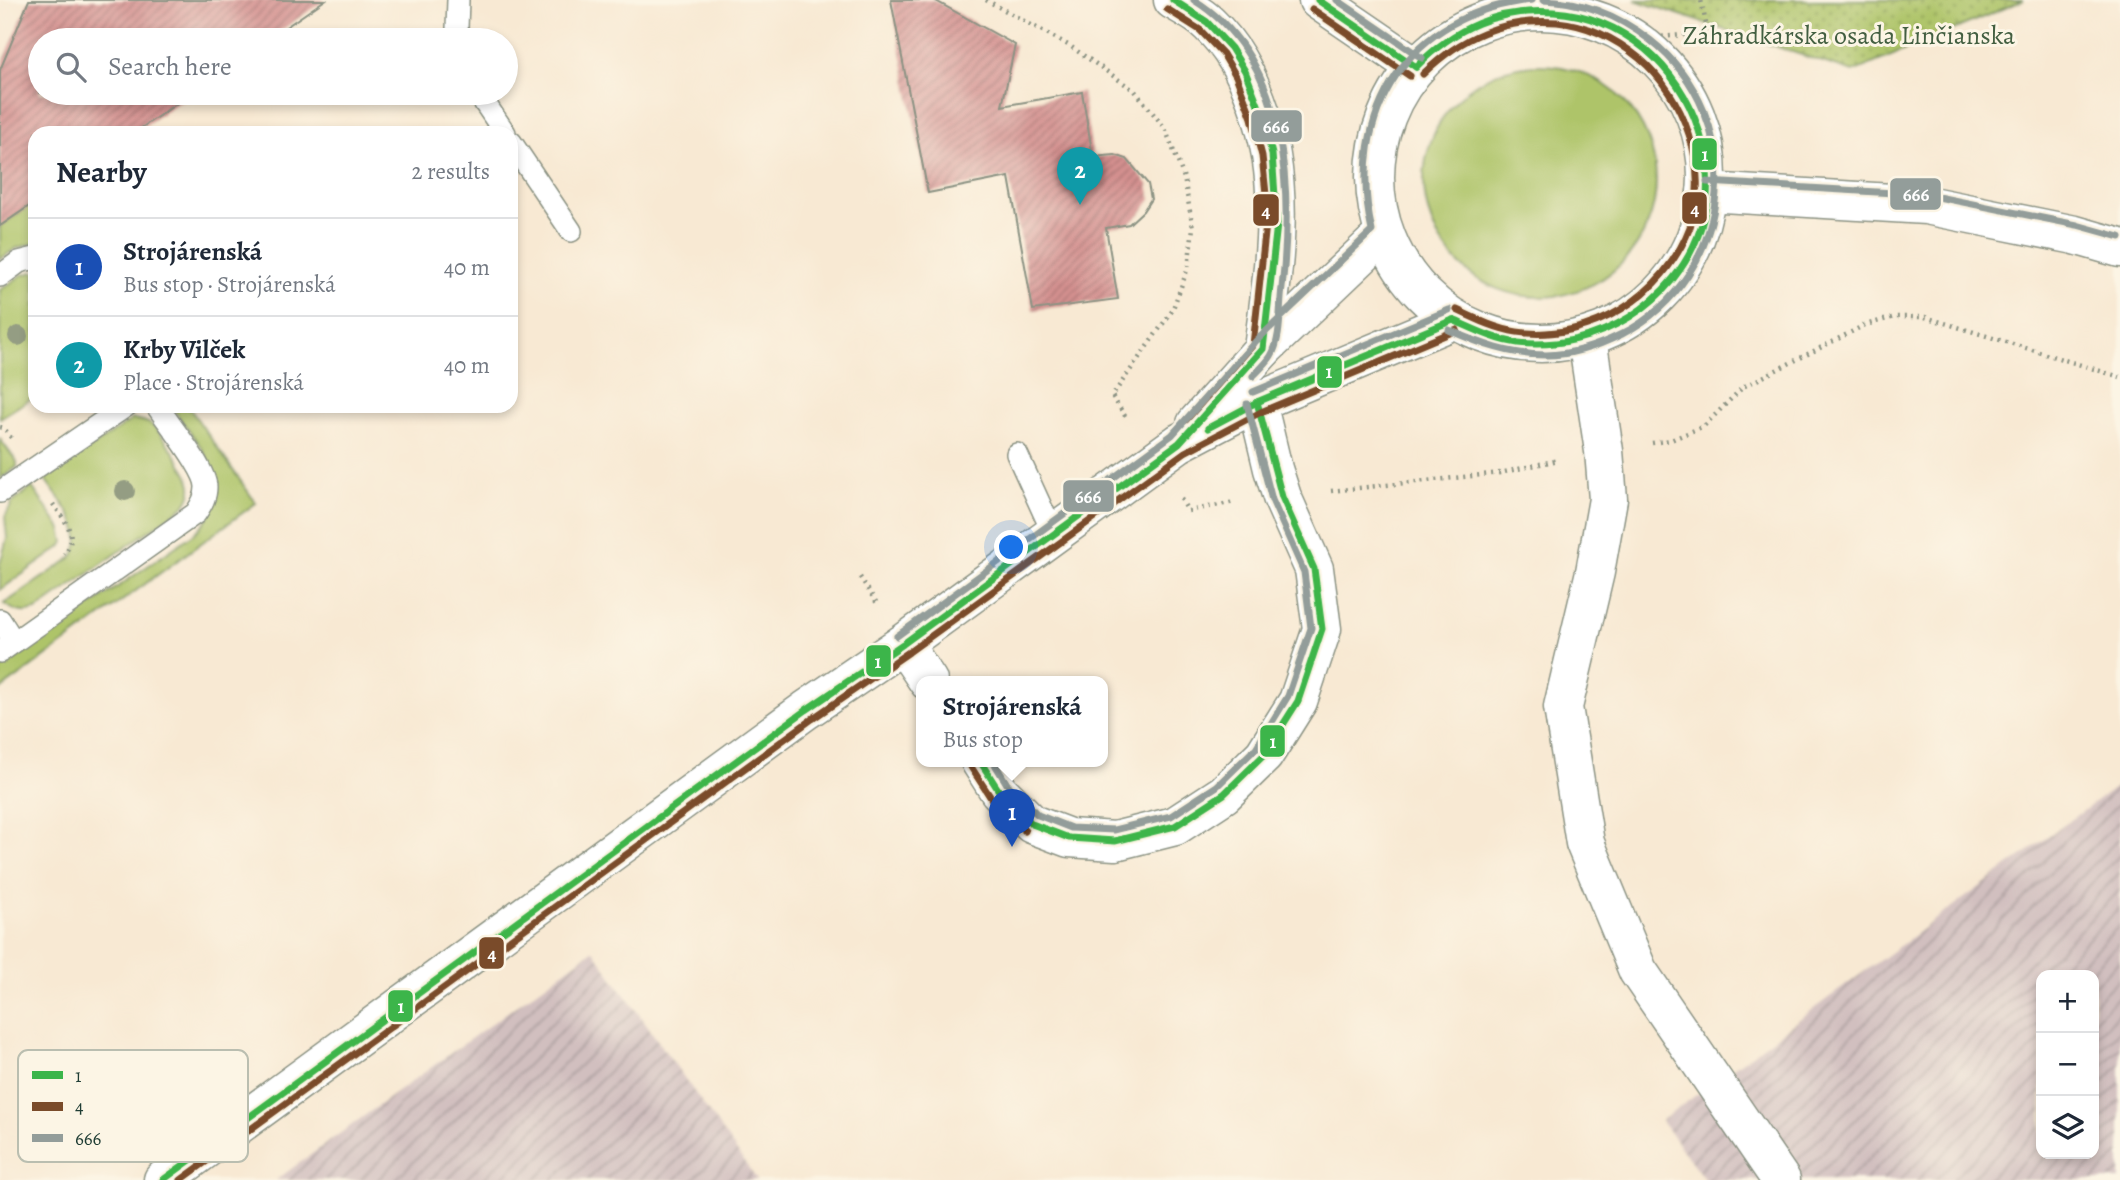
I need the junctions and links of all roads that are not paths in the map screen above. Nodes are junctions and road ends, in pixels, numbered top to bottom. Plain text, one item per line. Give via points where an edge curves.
1 (458, 0) edge
2 (1173, 0) edge
3 (1318, 0) edge
4 (457, 28) edge
5 (1416, 67) junction
6 (486, 105) edge
7 (500, 126) edge
8 (518, 152) edge
9 (1706, 192) junction
10 (572, 231) dead end
11 (1384, 234) junction
12 (2120, 248) edge
13 (28, 260) edge
14 (0, 276) edge
15 (1453, 320) junction
16 (1587, 338) junction
17 (1263, 349) junction
18 (1239, 399) junction
19 (116, 413) edge
20 (162, 413) edge
21 (1017, 454) dead end
22 (0, 492) edge
23 (1053, 533) junction
24 (0, 620) edge
25 (903, 644) junction
26 (7, 647) edge
27 (925, 676) edge
28 (984, 767) edge
29 (248, 1118) edge
30 (188, 1162) edge
31 (163, 1180) edge
32 (1781, 1180) edge

1 - 4 lane
2 - 17 street via 1207,22 1231,48 1245,71 1272,153 1277,224
3 - 5 street
5 - 9 street via 1445,40 1481,21 1519,11 1560,11 1599,20 1634,39 1664,65 1687,99 1702,136
5 - 11 street via 1393,100 1378,138 1374,174
6 - 7 lane
8 - 10 lane
9 - 12 street via 1926,205
9 - 16 street via 1698,234 1673,279 1649,305 1619,325
11 - 15 street via 1406,278
11 - 17 street
13 - 14 lane
15 - 16 street via 1517,343
15 - 18 street
16 - 32 street via 1608,499 1563,707 1585,843 1638,971
17 - 18 street
18 - 23 street
18 - 28 street via 1314,569 1322,629 1298,701 1264,755 1224,794 1175,826 1115,841 1069,838 1032,824 999,791
19 - 22 lane
20 - 26 lane via 202,472 204,500 196,513
21 - 23 lane
23 - 25 street
24 - 26 lane
25 - 27 street
25 - 29 street
30 - 31 street

